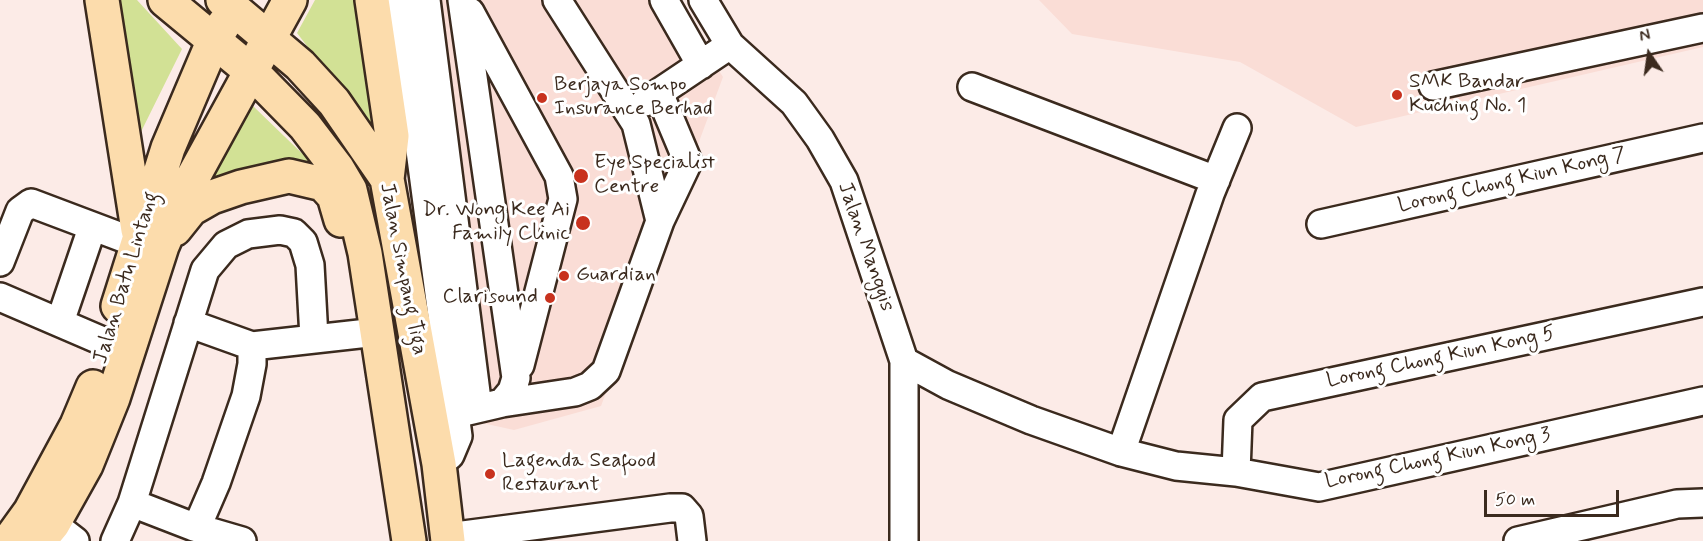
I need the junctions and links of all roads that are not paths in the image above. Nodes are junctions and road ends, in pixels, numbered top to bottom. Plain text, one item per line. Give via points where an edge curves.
1 (102, 0) edge
2 (165, 0) edge
3 (290, 0) edge
4 (372, 0) edge
5 (400, 0) edge
6 (426, 0) edge
7 (463, 0) edge
8 (557, 0) edge
9 (664, 0) edge
10 (703, 0) edge
11 (232, 3) edge
12 (1703, 28) edge
13 (269, 37) junction
14 (213, 42) junction
15 (730, 45) junction
16 (701, 65) junction
17 (252, 72) junction
18 (1433, 86) dead end
19 (972, 87) dead end
20 (659, 93) junction
21 (629, 113) junction
22 (1237, 128) dead end
23 (1703, 138) edge
24 (387, 179) junction
25 (1216, 180) junction
26 (660, 221) junction
27 (1321, 224) dead end
28 (92, 228) junction
29 (146, 242) junction
30 (0, 262) edge
31 (0, 297) edge
32 (372, 300) junction
33 (1703, 302) edge
34 (60, 322) junction
35 (188, 323) junction
36 (377, 332) junction
37 (314, 338) junction
38 (107, 343) junction
39 (252, 346) junction
40 (904, 361) junction
41 (516, 378) junction
42 (450, 382) junction
43 (1703, 401) edge
44 (479, 409) junction
45 (1121, 452) junction
46 (439, 464) junction
47 (1236, 472) junction
48 (132, 503) junction
49 (1703, 503) edge
50 (194, 527) junction
51 (532, 534) edge
52 (56, 535) edge
53 (499, 537) edge
54 (448, 539) edge
55 (9, 541) edge
56 (115, 541) edge
57 (242, 541) edge
58 (409, 541) edge
59 (692, 541) edge
60 (904, 541) edge
61 (1518, 541) edge

1 - 29 main road
2 - 14 main road, Jalan Simpang Tiga
3 - 13 main road, Jalan Batu Lintang
4 - 24 main road via 392,136
5 - 42 street
6 - 42 street
7 - 41 street
7 - 41 street via 559,176 563,199
8 - 21 street
9 - 16 street
10 - 15 street, Jalan Manggis
11 - 13 main road, Jalan Simpang Tiga
11 - 14 main road, Jalan Batu Lintang
12 - 18 street
13 - 17 main road, Jalan Batu Lintang
13 - 24 main road, Jalan Simpang Tiga via 334,102
14 - 17 main road, Jalan Simpang Tiga
14 - 29 main road, Jalan Batu Lintang via 168,148
15 - 16 street
15 - 40 street, Jalan Manggis via 794,103 844,181
16 - 20 street
17 - 29 main road, Jalan Batu Lintang via 187,188
17 - 32 main road, Jalan Simpang Tiga via 305,126 350,190
19 - 25 street
20 - 21 street
20 - 26 street via 687,162
21 - 26 street via 636,124
22 - 25 street
23 - 27 street, Lorong Chong Kiun Kong 7
24 - 42 main road, Jalan Simpang Tiga
25 - 45 street
26 - 44 street via 606,371 590,386 575,392
28 - 29 street
28 - 30 street via 30,203 25,205
28 - 34 street
29 - 32 main road via 212,197 266,180 307,178 323,184 334,195 350,256
29 - 38 main road, Jalan Batu Lintang
29 - 52 main road, Jalan Batu Lintang via 113,398
31 - 34 street
32 - 36 main road, Jalan Simpang Tiga
33 - 47 street, Lorong Chong Kiun Kong 5 via 1262,397 1238,420
34 - 38 street
35 - 37 street via 205,270 226,245 248,234 280,230 294,233 303,242 310,265
35 - 39 street
35 - 48 street
36 - 37 street
36 - 58 main road, Jalan Simpang Tiga
37 - 39 street
38 - 55 main road, Jalan Batu Lintang via 77,425 30,512
39 - 50 street via 246,396 216,483
40 - 45 street, Lorong Chong Kiun Kong 3 via 948,385 1031,420
40 - 60 street, Jalan Manggis
41 - 44 street via 512,391
42 - 44 street
42 - 46 main road, Jalan Simpang Tiga
43 - 47 street, Lorong Chong Kiun Kong 3 via 1319,487
44 - 46 street via 458,436 450,454
45 - 47 street, Lorong Chong Kiun Kong 3 via 1176,466
46 - 54 main road, Jalan Simpang Tiga
48 - 50 street
48 - 56 street
49 - 61 street via 1677,504
50 - 57 street
51 - 53 street
51 - 59 street via 682,508 688,516
53 - 54 street

